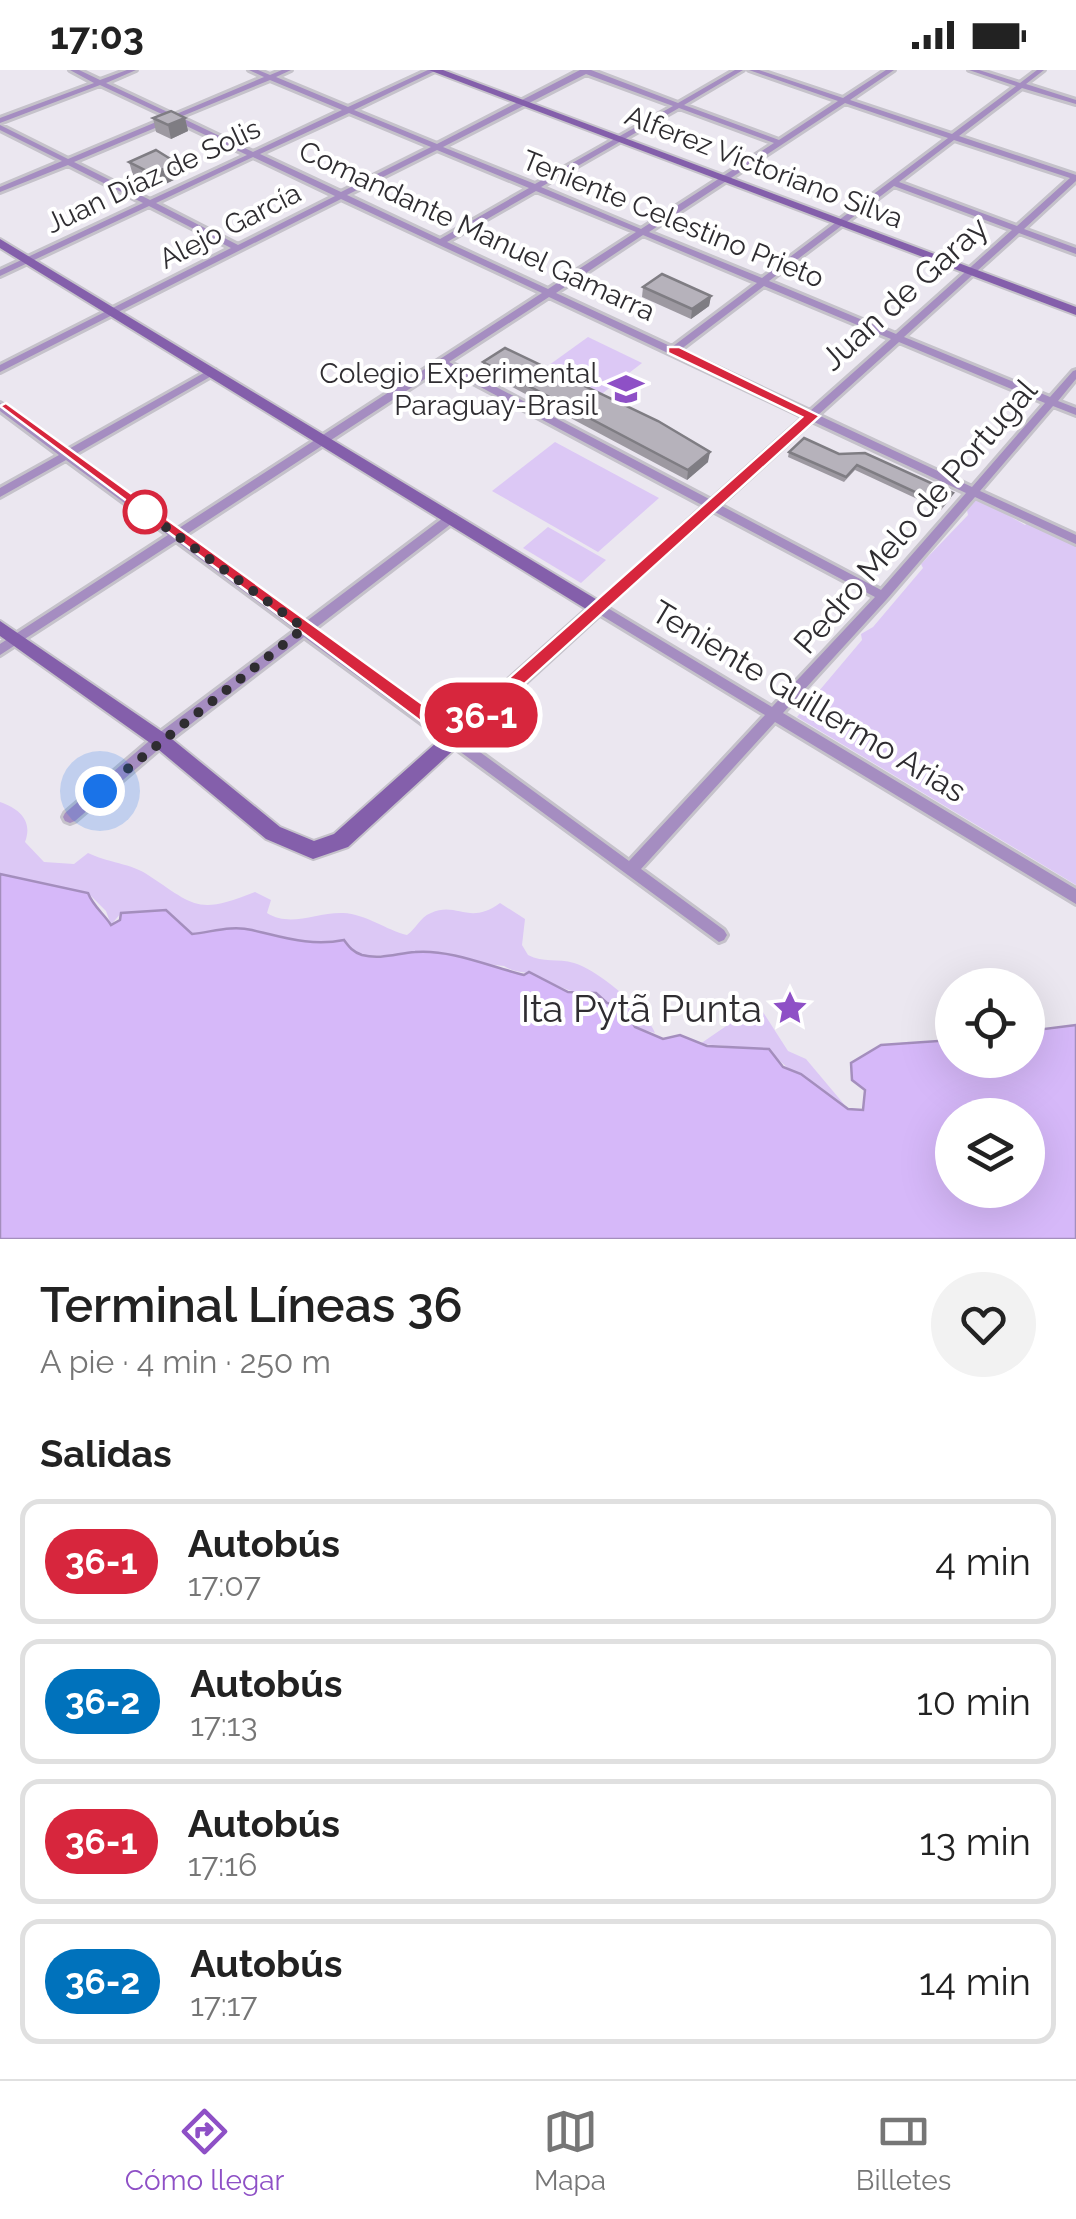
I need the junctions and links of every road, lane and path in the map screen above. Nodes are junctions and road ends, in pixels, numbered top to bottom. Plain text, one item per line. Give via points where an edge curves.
1 (73, 70) edge
2 (133, 70) edge
3 (252, 70) edge
4 (288, 70) edge
5 (434, 70) edge
6 (585, 70) edge
7 (740, 70) edge
8 (752, 70) edge
9 (891, 70) edge
10 (972, 70) edge
11 (1041, 70) edge
12 (270, 78) junction
13 (100, 83) junction
14 (1021, 85) junction
15 (844, 101) junction
16 (1076, 102) edge
17 (522, 104) junction
18 (679, 106) junction
19 (348, 110) junction
20 (173, 118) junction
21 (0, 124) edge
22 (952, 137) junction
23 (620, 140) junction
24 (780, 142) junction
25 (439, 146) junction
26 (254, 154) junction
27 (66, 162) junction
28 (1076, 178) edge
29 (725, 179) junction
30 (892, 182) junction
31 (534, 187) junction
32 (0, 190) edge
33 (341, 196) junction
34 (147, 202) junction
35 (838, 222) junction
36 (1019, 229) junction
37 (645, 232) junction
38 (0, 242) edge
39 (440, 242) junction
40 (236, 247) junction
41 (1076, 250) edge
42 (28, 260) junction
43 (972, 272) junction
44 (0, 273) edge
45 (764, 281) junction
46 (550, 294) junction
47 (112, 311) junction
48 (1076, 311) edge
49 (898, 336) junction
50 (674, 350) junction
51 (444, 364) junction
52 (0, 369) edge
53 (212, 372) junction
54 (1076, 373) edge
55 (1051, 402) junction
56 (0, 406) edge
57 (1076, 412) edge
58 (812, 416) junction
59 (325, 442) junction
60 (67, 455) junction
61 (973, 491) junction
62 (0, 493) edge
63 (713, 504) junction
64 (451, 518) junction
65 (176, 535) junction
66 (1076, 540) edge
67 (883, 596) junction
68 (598, 608) junction
69 (304, 628) junction
70 (8, 632) edge
71 (0, 650) edge
72 (775, 716) junction
73 (455, 738) junction
74 (160, 740) junction
75 (70, 817) dead end
76 (630, 870) junction
77 (1076, 897) edge
78 (719, 935) dead end

1 - 13 street, Comandante Manuel Gamarra
2 - 13 street
3 - 12 street, Teniente Celestino Prieto
4 - 12 street
5 - 17 street, Alferez Victoriano Silva
5 - 19 street, Juan Díaz de Solis
6 - 17 street, Alejo García
6 - 18 street
7 - 18 street
8 - 15 street
9 - 15 street
10 - 14 street
11 - 14 street
12 - 19 street, Teniente Celestino Prieto
12 - 20 street
13 - 20 street, Comandante Manuel Gamarra
13 - 21 street
14 - 16 street
14 - 22 street
15 - 22 street
15 - 24 street
17 - 23 street, Alferez Victoriano Silva
17 - 25 street, Alejo García
18 - 23 street
18 - 24 street
19 - 25 street, Teniente Celestino Prieto
19 - 26 street, Juan Díaz de Solis
20 - 26 street, Comandante Manuel Gamarra
20 - 27 street
21 - 27 street
22 - 28 street
22 - 30 street
23 - 29 street, Alferez Victoriano Silva
23 - 31 street
24 - 29 street
25 - 31 street, Teniente Celestino Prieto
25 - 33 street, Alejo García
26 - 33 street, Comandante Manuel Gamarra
26 - 34 street, Juan Díaz de Solis
27 - 32 street
27 - 34 street
28 - 36 street, Juan de Garay
29 - 35 street, Alferez Victoriano Silva
29 - 37 street
30 - 35 street
30 - 36 street
31 - 37 street, Teniente Celestino Prieto
31 - 39 street
33 - 39 street, Comandante Manuel Gamarra
33 - 40 street, Alejo García
34 - 40 street
34 - 42 street, Juan Díaz de Solis
35 - 43 street, Alferez Victoriano Silva
35 - 45 street
36 - 41 street
36 - 43 street, Juan de Garay
37 - 45 street, Teniente Celestino Prieto
37 - 46 street
38 - 42 street, Teniente Guillermo Arias
39 - 46 street, Comandante Manuel Gamarra
40 - 47 street, Alejo García
42 - 44 street, Juan Díaz de Solis
42 - 47 street, Teniente Guillermo Arias
43 - 48 street, Alferez Victoriano Silva
43 - 49 street, Juan de Garay
45 - 49 street, Teniente Celestino Prieto
45 - 50 street
46 - 50 street, Comandante Manuel Gamarra
46 - 51 street
47 - 52 street, Alejo García
47 - 53 street, Teniente Guillermo Arias
49 - 55 street, Teniente Celestino Prieto
49 - 58 street, Juan de Garay
50 - 58 street, Comandante Manuel Gamarra
51 - 59 street
51 - 63 street
53 - 59 street, Teniente Guillermo Arias
53 - 60 street
54 - 55 street, Pedro Melo de Portugal
55 - 57 street, Teniente Celestino Prieto
55 - 61 street, Pedro Melo de Portugal
56 - 60 street
58 - 61 street, Comandante Manuel Gamarra
58 - 63 street, Juan de Garay
59 - 64 street, Teniente Guillermo Arias
59 - 65 street
60 - 62 street
60 - 65 street
61 - 66 street, Comandante Manuel Gamarra
61 - 67 street, Pedro Melo de Portugal
63 - 67 street
63 - 68 street, Juan de Garay
64 - 68 street, Teniente Guillermo Arias
64 - 69 street
65 - 69 street
65 - 70 street
67 - 72 street, Pedro Melo de Portugal
68 - 72 street, Teniente Guillermo Arias
68 - 73 street, Juan de Garay
69 - 73 street
69 - 74 street
70 - 71 street
70 - 74 street
72 - 76 street, Pedro Melo de Portugal
72 - 77 street, Teniente Guillermo Arias
73 - 74 street, Juan de Garay via 341,842 323,849 273,833
73 - 76 street
74 - 75 street
76 - 78 street

